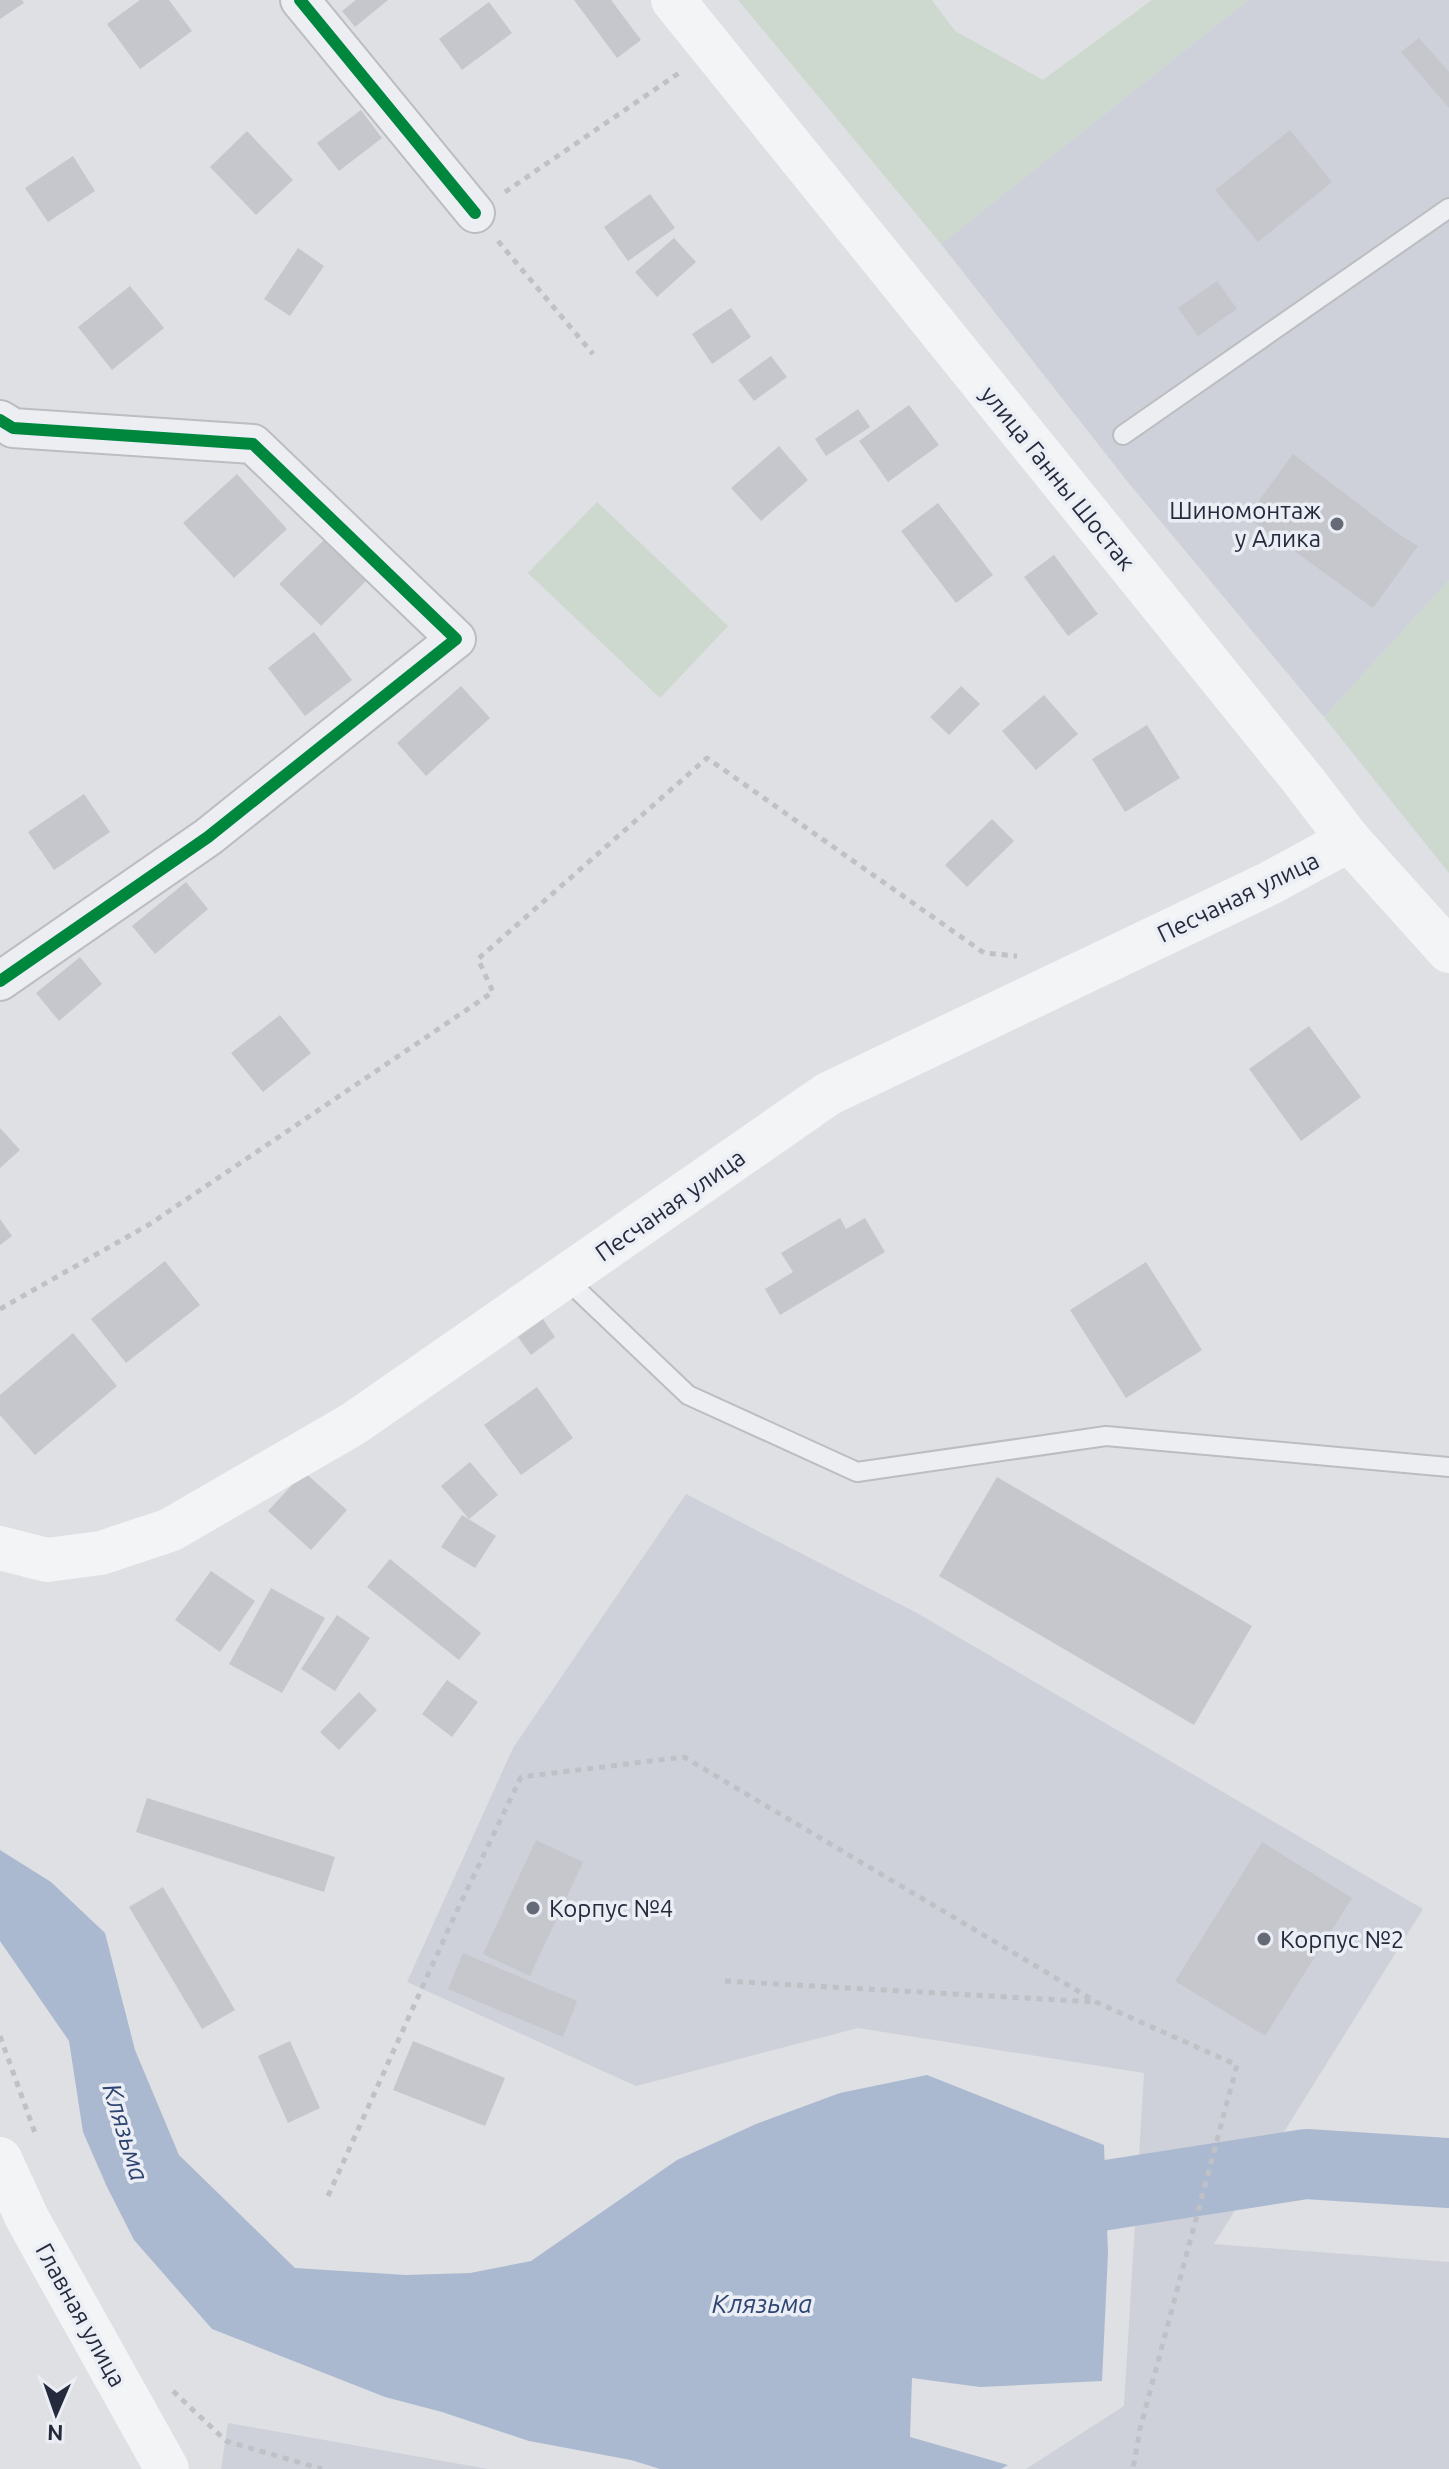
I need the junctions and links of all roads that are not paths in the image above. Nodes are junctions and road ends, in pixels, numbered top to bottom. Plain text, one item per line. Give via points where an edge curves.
1 (300, 0) edge
2 (673, 0) edge
3 (1449, 208) edge
4 (475, 213) road end
5 (0, 420) edge
6 (1123, 435) dead end
7 (1349, 840) junction
8 (1449, 951) edge
9 (0, 981) edge
10 (565, 1278) junction
11 (1449, 1467) edge
12 (0, 1548) edge
13 (0, 2159) edge
14 (167, 2469) edge

1 - 4 street
2 - 7 main road, улица Ганны Шостак
3 - 6 lane
5 - 9 street via 13,428 253,444 456,639 208,837
7 - 8 main road, улица Ганны Шостак
7 - 10 main road, Песчаная улица via 1270,883 828,1094
10 - 11 lane via 688,1395 857,1472 1106,1436
10 - 12 main road, Песчаная улица via 353,1424 170,1530 101,1553 47,1560
13 - 14 main road, Главная улица via 27,2218

